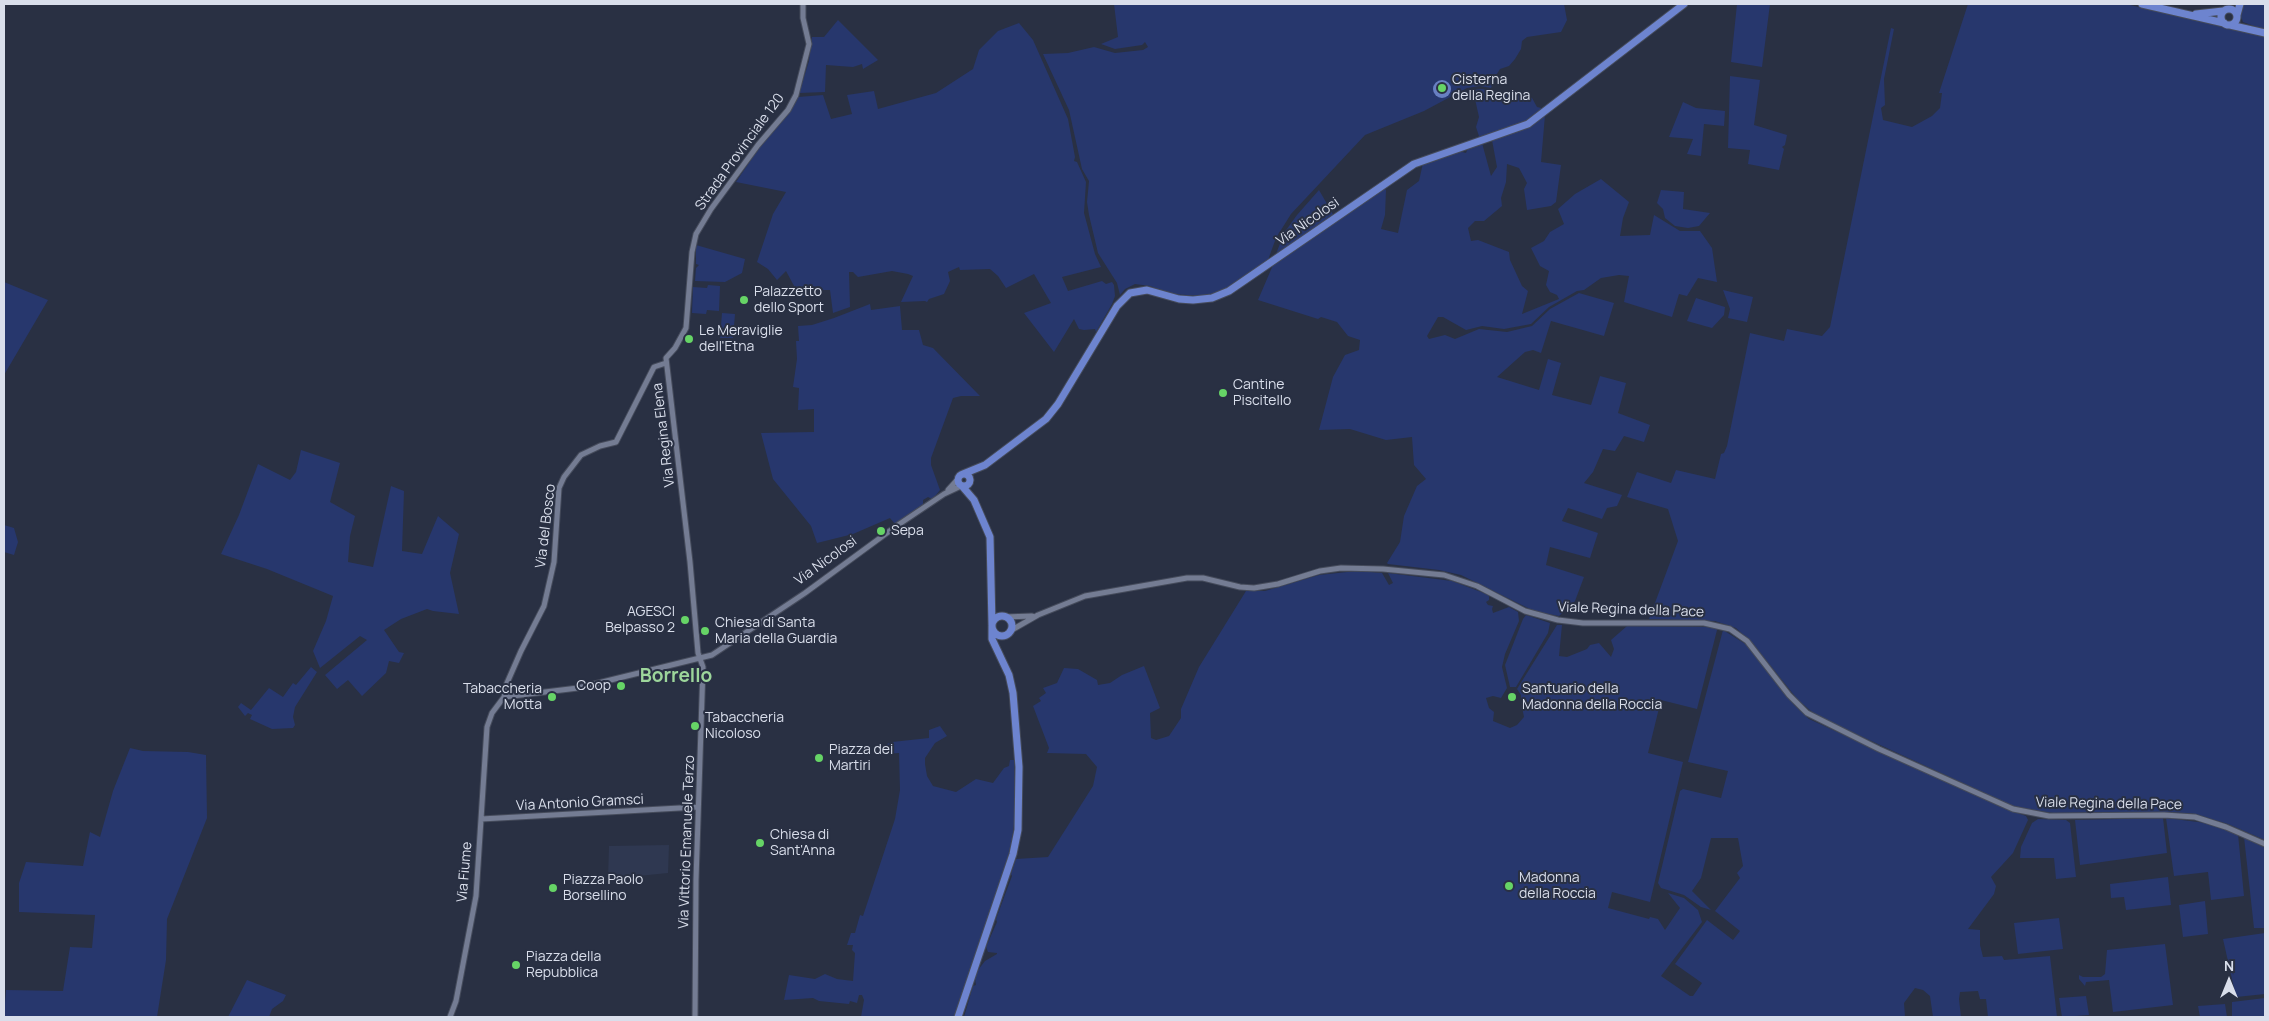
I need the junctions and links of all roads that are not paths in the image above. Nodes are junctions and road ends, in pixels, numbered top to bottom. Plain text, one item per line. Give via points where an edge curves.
1 (803, 4) edge
2 (1684, 4) edge
3 (2142, 4) edge
4 (2233, 4) edge
5 (2240, 4) edge
6 (2224, 10) junction
7 (2173, 11) junction
8 (2237, 16) junction
9 (2227, 24) junction
10 (2265, 33) edge
11 (700, 226) joint
12 (666, 363) junction
13 (982, 467) junction
14 (961, 481) junction
15 (970, 481) junction
16 (974, 500) junction
17 (993, 601) junction
18 (1038, 615) junction
19 (1004, 616) junction
20 (992, 625) junction
21 (1008, 633) junction
22 (712, 655) junction
23 (697, 658) junction
24 (1003, 661) junction
25 (703, 667) junction
26 (504, 697) junction
27 (488, 727) joint
28 (698, 808) junction
29 (481, 819) junction
30 (2265, 844) edge
31 (450, 1017) edge
32 (695, 1017) edge
33 (958, 1017) edge

1 - 11 street, Strada Provinciale 120 via 809,44 796,95
2 - 13 main road, Via Nicolosi via 1528,124 1414,164 1229,291 1212,298 1193,300 1147,290 1130,293 1114,311 1052,412 1033,431
3 - 7 main road
4 - 6 main road
5 - 8 main road
6 - 7 main road via 2204,14
6 - 8 main road via 2232,9
6 - 9 main road via 2221,17
7 - 9 main road
8 - 9 main road via 2235,23
8 - 10 main road via 2244,25
9 - 10 main road
11 - 12 street, Via Regina Elena via 693,242 686,328
12 - 23 street, Via Regina Elena via 689,554
12 - 26 street, Via del Bosco via 654,367 616,442 581,455 561,482 554,562 544,606 514,667
13 - 14 main road
13 - 15 main road
14 - 15 main road via 969,477
14 - 16 main road
14 - 22 street, Via Nicolosi
15 - 16 main road
16 - 17 main road via 990,537
17 - 19 main road via 997,612
17 - 20 main road
18 - 19 street via 1022,618
18 - 21 street
18 - 30 street, Viale Regina della Pace via 1085,596 1187,578 1202,578 1240,587 1262,587 1320,571 1356,567 1444,575 1477,586 1532,613 1568,622 1712,624 1730,629 1747,641 1795,701 1818,720 2013,809 2049,816 2195,817
19 - 20 main road
19 - 21 main road via 1012,624
20 - 21 main road via 996,633
20 - 24 main road via 992,639
21 - 24 main road via 1000,641
22 - 23 street
22 - 25 street
23 - 25 street, Via Regina Elena
23 - 26 street via 578,688
24 - 33 main road via 1011,681 1015,717 1018,830 1013,854
25 - 28 street, Via Vittorio Emanuele Terzo
26 - 27 street, Via del Bosco via 492,713
27 - 29 street, Via Fiume
28 - 29 street, Via Antonio Gramsci
28 - 32 street, Via Vittorio Emanuele Terzo
29 - 31 street, Via Fiume via 476,896 456,1001

